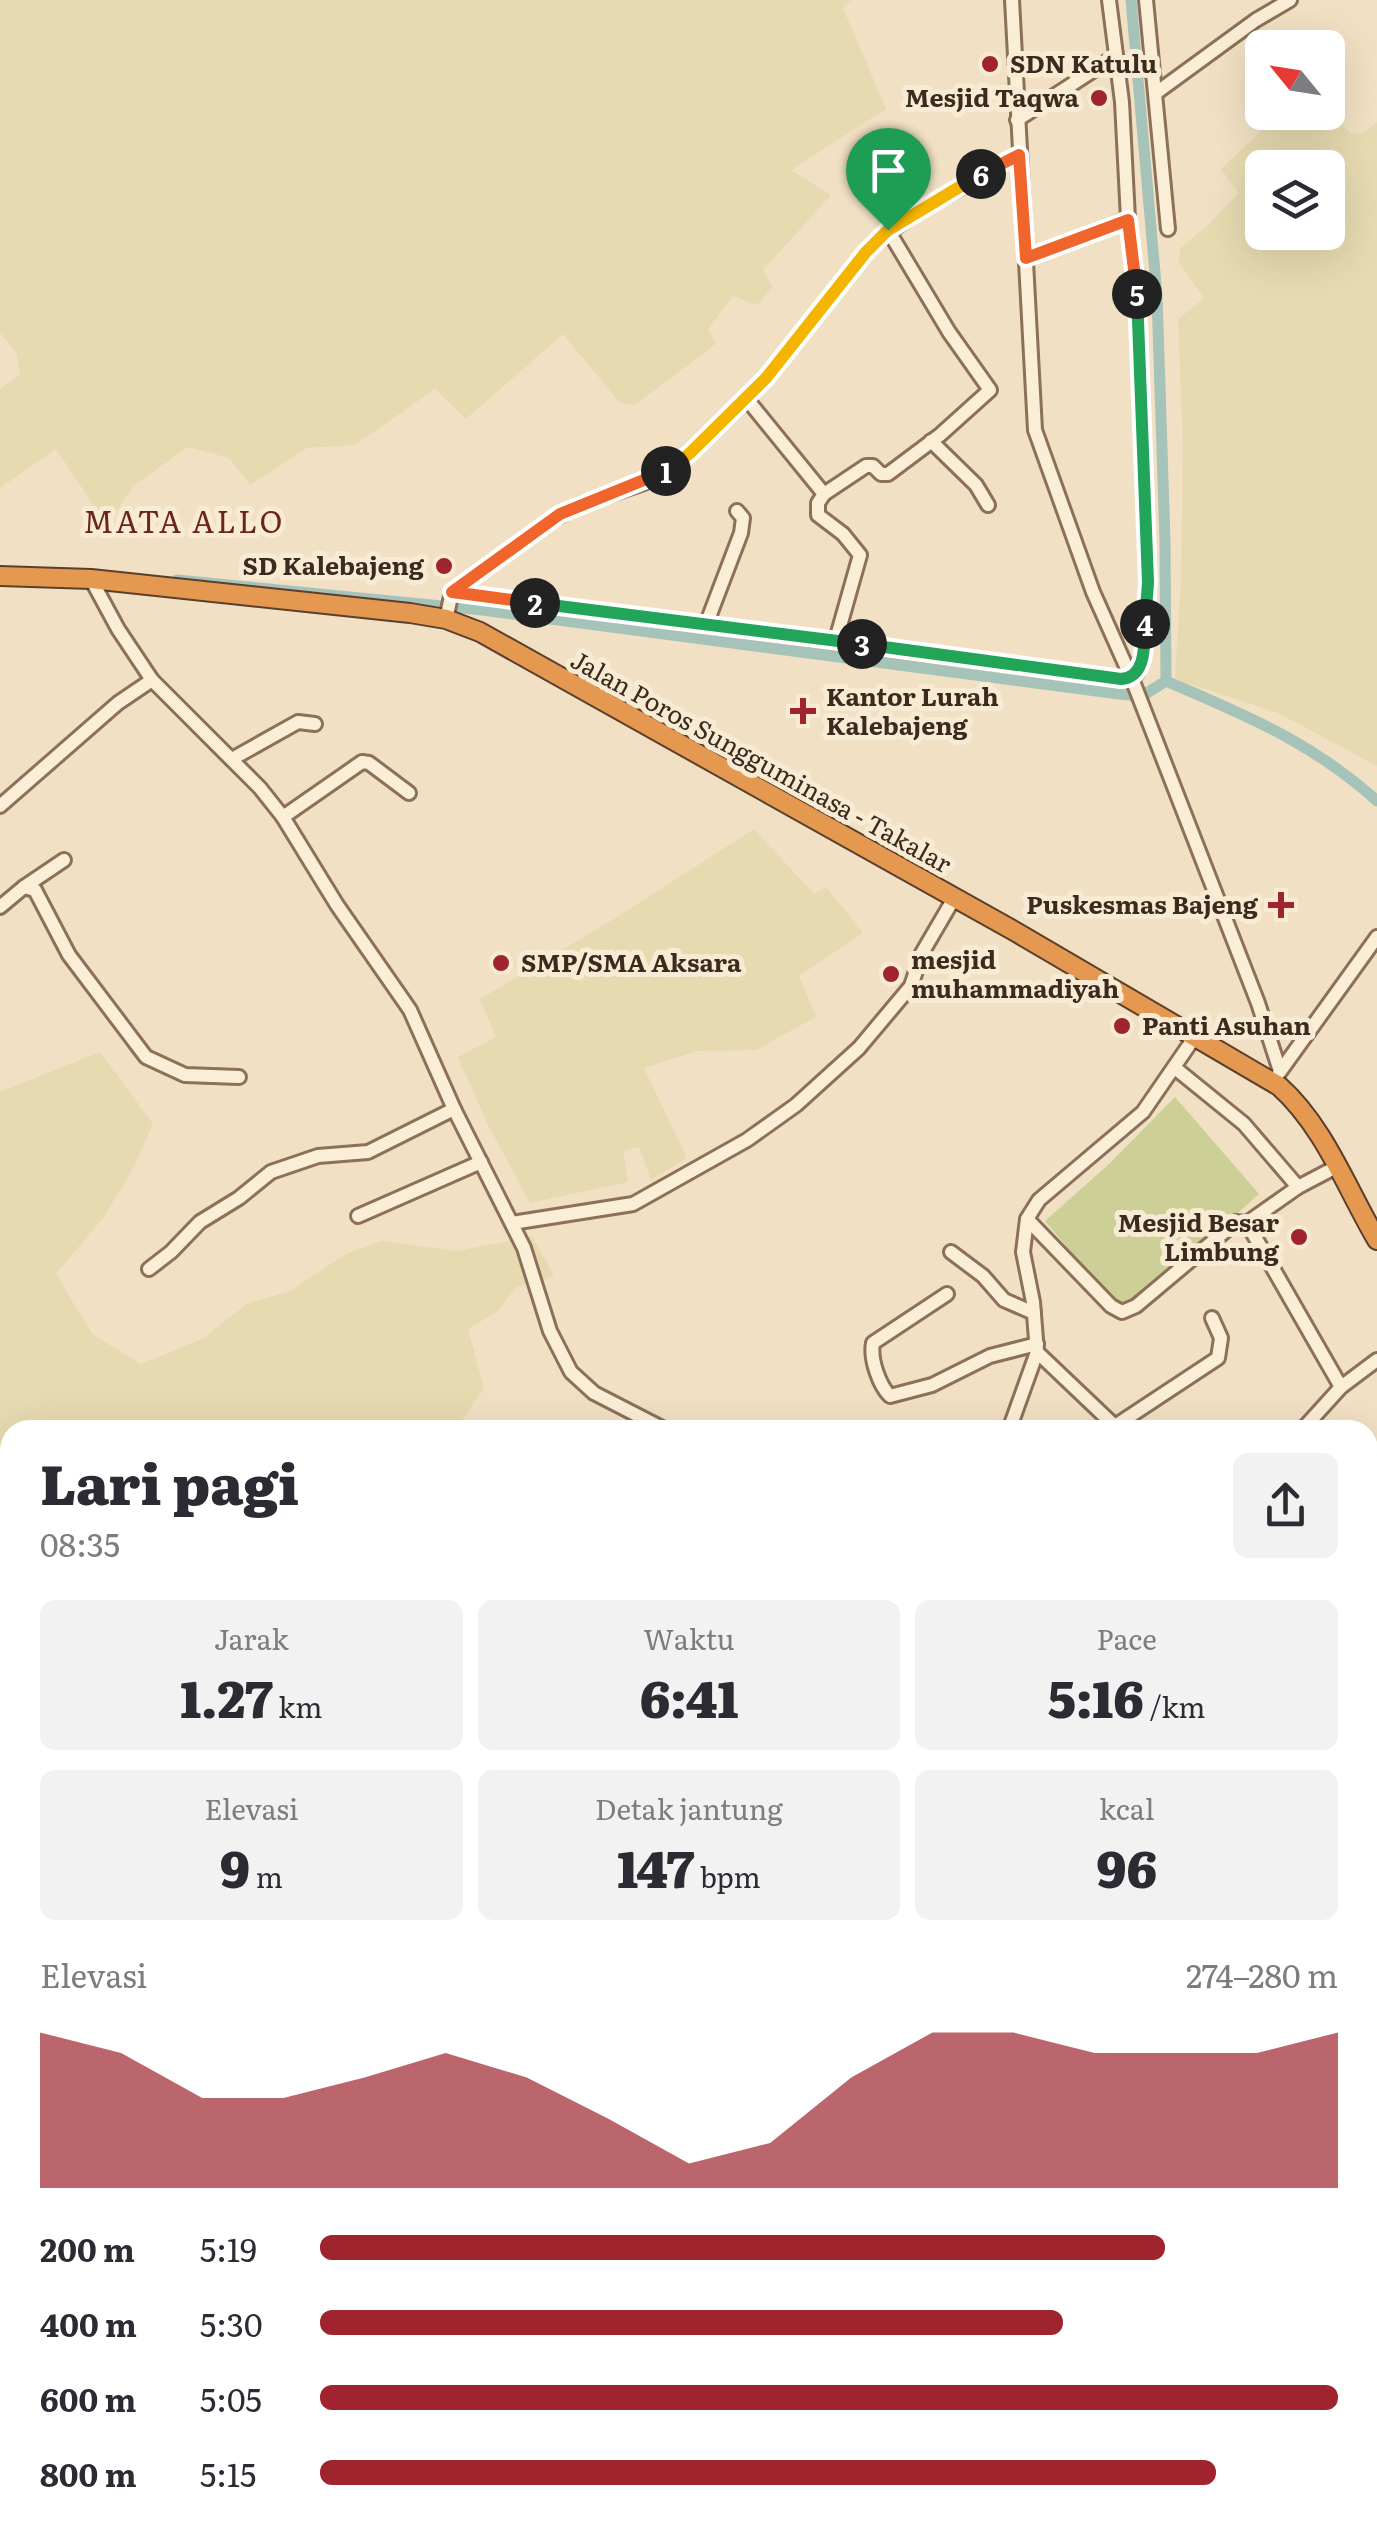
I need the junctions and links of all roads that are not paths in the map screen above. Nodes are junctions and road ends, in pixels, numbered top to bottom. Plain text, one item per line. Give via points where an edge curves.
1 (1012, 0) edge
2 (1108, 0) edge
3 (1146, 0) edge
4 (1290, 0) edge
5 (1114, 57) junction
6 (1156, 93) junction
7 (1018, 120) junction
8 (1019, 155) junction
9 (1128, 220) junction
10 (1168, 229) dead end
11 (888, 230) junction
12 (1026, 258) junction
13 (746, 398) junction
14 (931, 441) junction
15 (824, 494) junction
16 (988, 506) dead end
17 (737, 511) dead end
18 (0, 576) edge
19 (91, 578) junction
20 (449, 603) junction
21 (706, 625) junction
22 (836, 640) junction
23 (152, 680) junction
24 (1133, 681) junction
25 (315, 724) dead end
26 (232, 760) junction
27 (409, 793) dead end
28 (0, 806) edge
29 (283, 817) junction
30 (64, 860) dead end
31 (24, 887) junction
32 (953, 900) junction
33 (0, 907) edge
34 (1377, 937) edge
35 (1196, 1035) junction
36 (1176, 1068) junction
37 (1276, 1076) junction
38 (239, 1077) dead end
39 (454, 1110) junction
40 (481, 1162) junction
41 (1338, 1166) junction
42 (1298, 1187) junction
43 (1370, 1213) edge
44 (358, 1216) dead end
45 (1027, 1219) junction
46 (512, 1223) junction
47 (1247, 1223) junction
48 (1377, 1240) edge
49 (951, 1252) dead end
50 (149, 1269) dead end
51 (946, 1294) dead end
52 (1034, 1313) junction
53 (1212, 1318) dead end
54 (1037, 1348) junction
55 (1377, 1360) edge
56 (1341, 1387) junction
57 (647, 1420) edge
58 (1012, 1420) edge
59 (1109, 1420) edge
60 (1129, 1420) edge
61 (1311, 1420) edge

1 - 7 street
2 - 5 street
3 - 6 street
4 - 6 street
5 - 7 street
5 - 9 street
6 - 10 street
7 - 8 street
8 - 11 street
8 - 12 street
9 - 12 street
9 - 24 street via 1138,295 1148,582 1143,653
11 - 13 street
11 - 14 street via 990,386
12 - 24 street via 1034,430
13 - 15 street
13 - 20 street via 670,469 560,514
14 - 15 street via 888,474 866,466
14 - 16 street
15 - 22 street via 818,515 860,555
17 - 21 street via 743,518 736,552
18 - 19 highway, Jalan Poros Sungguminasa - Takalar
19 - 20 highway, Jalan Poros Sungguminasa - Takalar via 348,605
19 - 23 street
20 - 21 street
20 - 32 highway, Jalan Poros Sungguminasa - Takalar via 497,642
21 - 22 street
22 - 24 street
23 - 26 street
23 - 28 street
24 - 37 street via 1252,986
25 - 26 street via 298,722
26 - 29 street
27 - 29 street via 362,762
29 - 39 street via 410,1010
30 - 31 street
31 - 33 street
31 - 38 street via 39,895 68,955 146,1057 185,1074
32 - 35 highway, Jalan Poros Sungguminasa - Takalar
32 - 46 street via 911,986 848,1059 796,1105 633,1204
34 - 37 street
35 - 36 street
35 - 37 highway, Jalan Poros Sungguminasa - Takalar
36 - 42 street via 1244,1124
36 - 45 street via 1143,1112 1050,1190
37 - 41 highway, Jalan Poros Sungguminasa - Takalar
39 - 40 street
39 - 50 street via 368,1152 318,1156 270,1172
40 - 44 street
40 - 46 street
41 - 42 street
41 - 43 highway, Jalan Poros Sungguminasa - Takalar
42 - 47 street
43 - 48 highway, Jalan Poros Sungguminasa - Takalar
45 - 47 street via 1122,1312 1236,1222
45 - 52 street via 1023,1252
46 - 57 street via 571,1372 594,1393
47 - 56 street
49 - 52 street via 1004,1300
51 - 54 street via 873,1343 890,1396 932,1385 990,1356
52 - 54 street
53 - 60 street via 1222,1345 1218,1358
54 - 58 street
54 - 59 street
55 - 56 street
56 - 61 street

